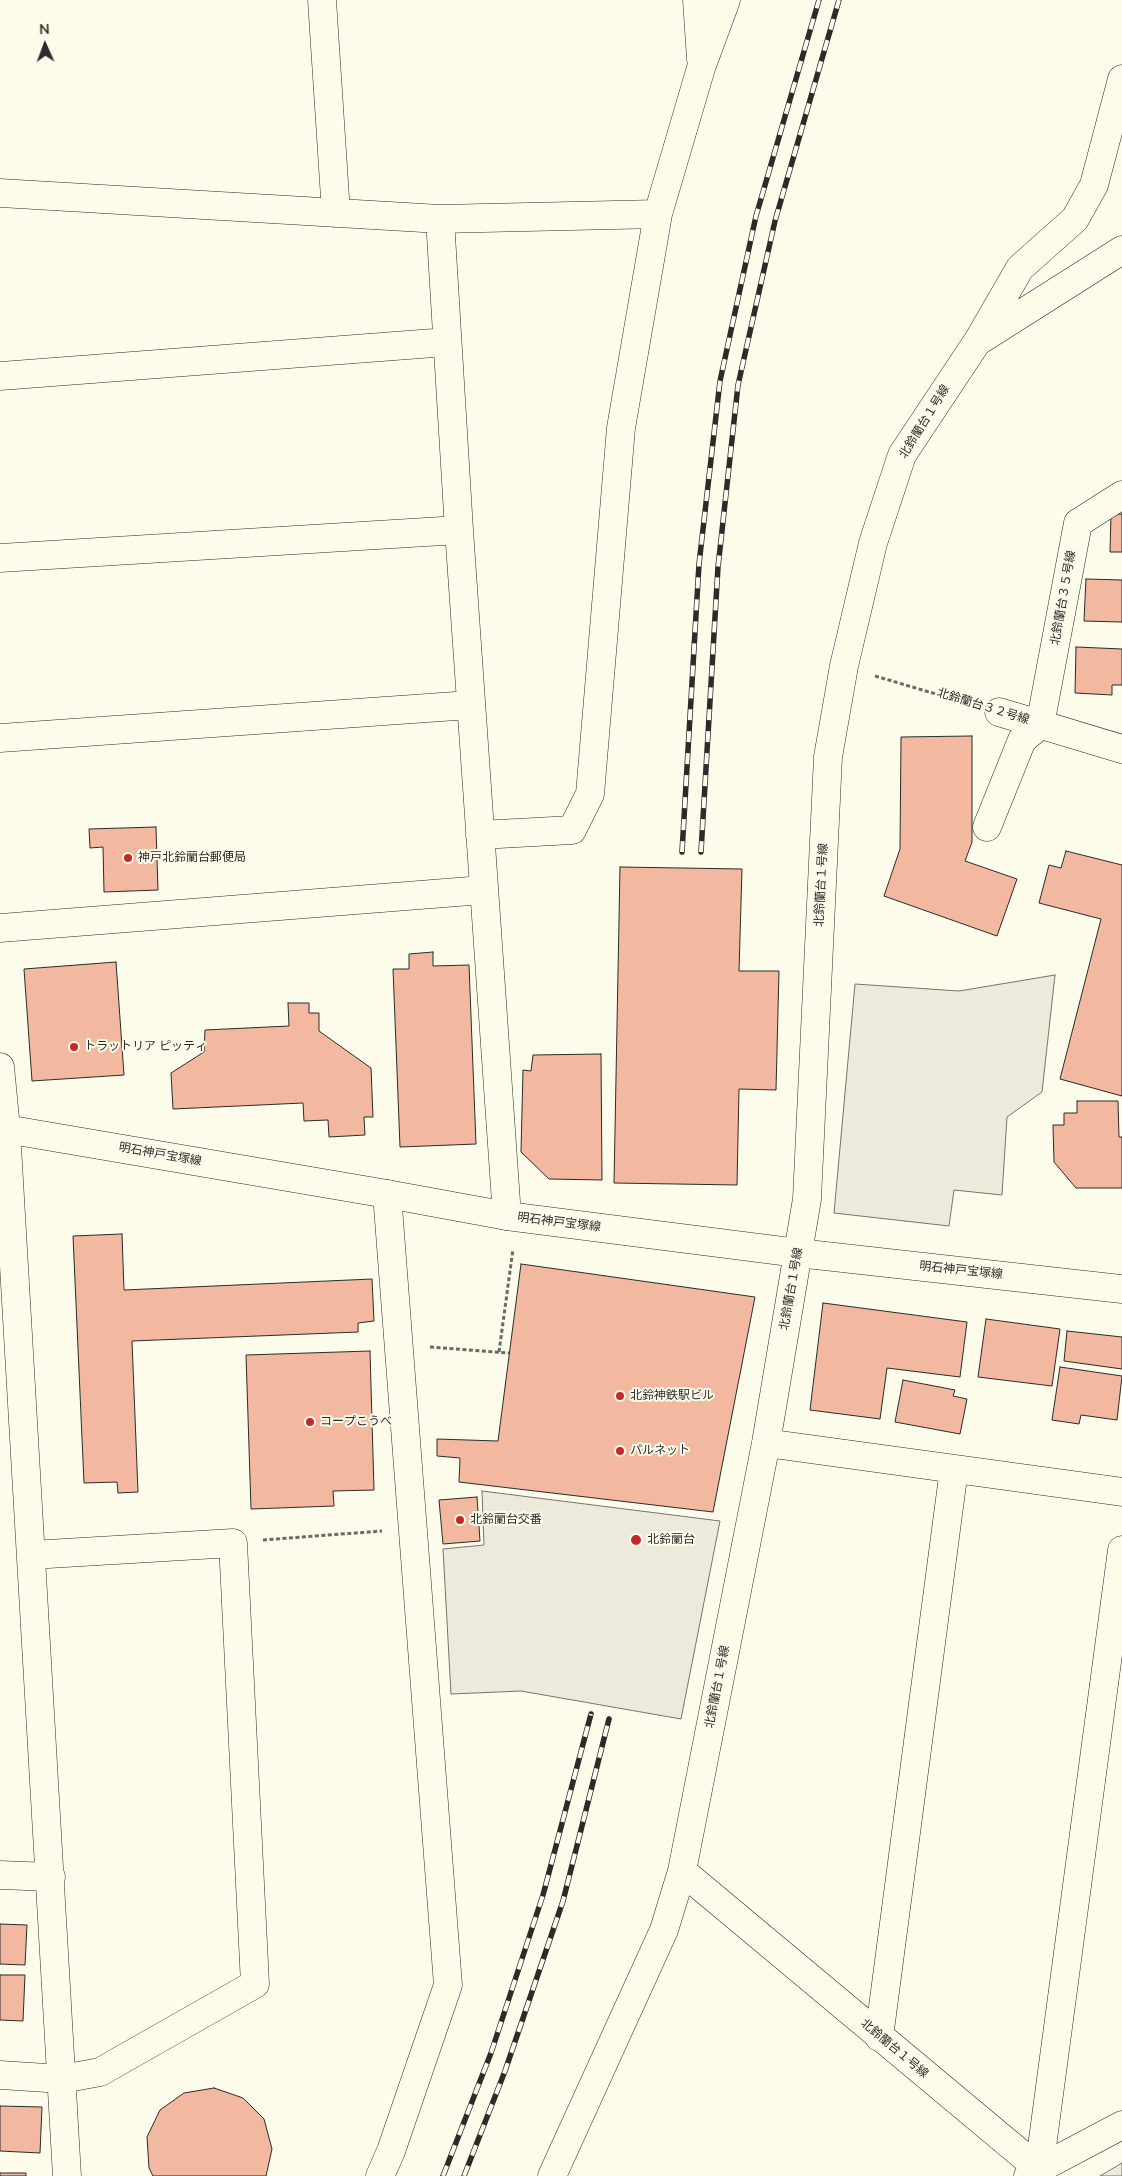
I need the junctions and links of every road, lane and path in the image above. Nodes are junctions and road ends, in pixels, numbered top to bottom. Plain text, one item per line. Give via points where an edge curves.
1 (322, 0) edge
2 (697, 0) edge
3 (726, 0) edge
4 (701, 68) junction
5 (1122, 79) edge
6 (0, 194) edge
7 (336, 213) junction
8 (658, 214) junction
9 (440, 219) junction
10 (1122, 250) edge
11 (447, 342) junction
12 (977, 342) junction
13 (0, 376) edge
14 (1122, 495) edge
15 (459, 530) junction
16 (0, 558) edge
17 (844, 666) junction
18 (470, 705) junction
19 (999, 712) joint
20 (1040, 724) junction
21 (0, 738) edge
22 (1122, 749) edge
23 (987, 827) dead end
24 (480, 835) junction
25 (483, 890) junction
26 (0, 928) edge
27 (0, 1068) edge
28 (3, 1128) edge
29 (386, 1194) junction
30 (507, 1216) junction
31 (513, 1248) dead end
32 (798, 1253) junction
33 (1122, 1289) edge
34 (424, 1347) dead end
35 (499, 1352) junction
36 (509, 1352) dead end
37 (766, 1443) junction
38 (954, 1469) junction
39 (1122, 1492) edge
40 (412, 1528) junction
41 (233, 1543) junction
42 (1122, 1550) edge
43 (31, 1555) junction
44 (682, 1870) junction
45 (0, 1875) edge
46 (51, 1877) junction
47 (879, 2037) junction
48 (0, 2075) edge
49 (62, 2079) junction
50 (1122, 2125) edge
51 (1033, 2173) edge
52 (67, 2176) edge
53 (380, 2176) edge
54 (552, 2176) edge

1 - 7 street
2 - 4 street
3 - 4 street
4 - 8 street
5 - 12 street via 1094,185 1085,202 1075,219 1020,268
6 - 7 street
7 - 9 street
8 - 9 street
8 - 24 street via 621,428 590,794 572,830
9 - 11 street
10 - 12 street, 北鈴蘭台１号線
11 - 13 street
11 - 15 street
12 - 17 street, 北鈴蘭台１号線 via 902,455 873,543
14 - 20 street, 北鈴蘭台３５号線 via 1078,523
15 - 16 street
15 - 18 street
17 - 19 path, 北鈴蘭台３２号線
17 - 32 street, 北鈴蘭台１号線 via 828,757 807,1199
18 - 21 street
18 - 24 street
19 - 20 street, 北鈴蘭台３２号線
20 - 22 street, 北鈴蘭台３２号線
20 - 23 street via 1022,740
24 - 25 street
25 - 26 street
25 - 30 street
27 - 28 street
28 - 29 street, 明石神戸宝塚線
28 - 43 street
29 - 30 street, 明石神戸宝塚線
29 - 40 street
30 - 32 street, 明石神戸宝塚線
31 - 35 path
32 - 33 street, 明石神戸宝塚線
32 - 37 street, 北鈴蘭台１号線
34 - 35 path
35 - 36 path
37 - 38 street
37 - 44 street, 北鈴蘭台１号線
38 - 39 street
38 - 47 street
40 - 41 path
40 - 53 street via 448,1985
41 - 43 street
41 - 49 street via 256,1984 100,2072
42 - 51 street
43 - 46 street
44 - 47 street, 北鈴蘭台１号線
44 - 54 street via 664,1930
45 - 46 street
46 - 49 street
47 - 51 street, 北鈴蘭台１号線
48 - 49 street
49 - 52 street
50 - 51 street

